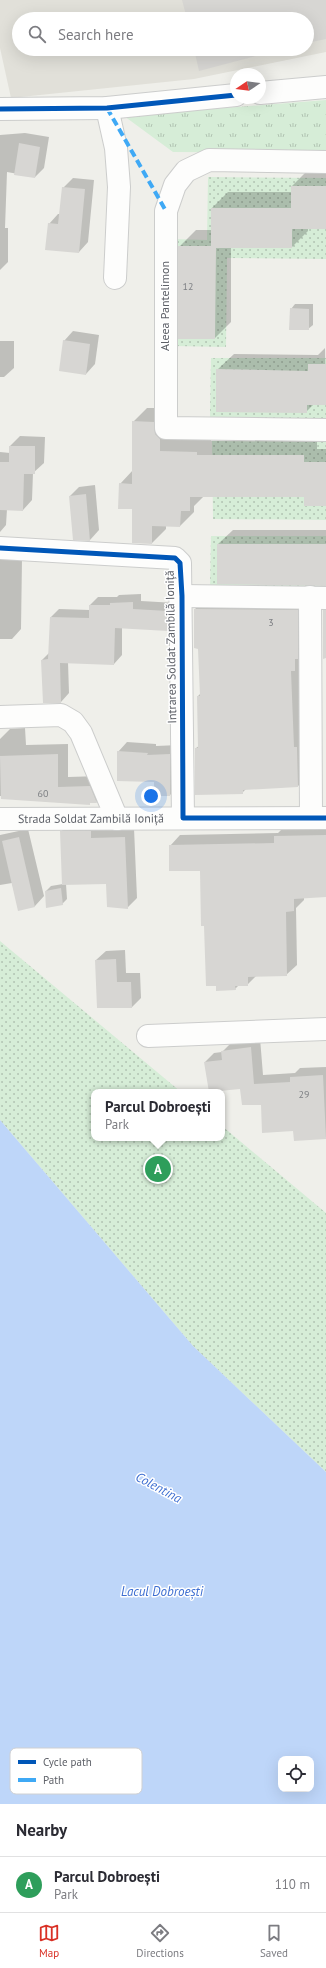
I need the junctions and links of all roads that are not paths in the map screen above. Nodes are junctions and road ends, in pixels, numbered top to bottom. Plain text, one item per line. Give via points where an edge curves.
1 (326, 87) edge
2 (266, 92) edge
3 (230, 97) edge
4 (107, 108) junction
5 (0, 109) edge
6 (326, 162) edge
7 (114, 278) dead end
8 (326, 430) edge
9 (0, 548) edge
10 (182, 596) junction
11 (318, 598) edge
12 (0, 717) edge
13 (318, 719) edge
14 (183, 818) junction
15 (318, 818) edge
16 (0, 819) edge
17 (117, 819) junction
18 (326, 1029) edge
19 (148, 1036) dead end

1 - 2 street
3 - 4 street
4 - 5 street
4 - 7 street via 116,148 119,187
6 - 8 street, Aleea Pantelimon via 209,160 186,171 175,185 166,211 165,367 166,428
9 - 10 street, Intrarea Soldat Zambilă Ioniță via 175,558 180,563
10 - 11 street
10 - 14 street, Intrarea Soldat Zambilă Ioniță
11 - 13 street
12 - 17 street via 61,715 73,722 81,733
13 - 15 street
14 - 15 street, Strada Soldat Zambilă Ioniță
14 - 17 street, Strada Soldat Zambilă Ioniță
16 - 17 street, Strada Soldat Zambilă Ioniță
18 - 19 street

